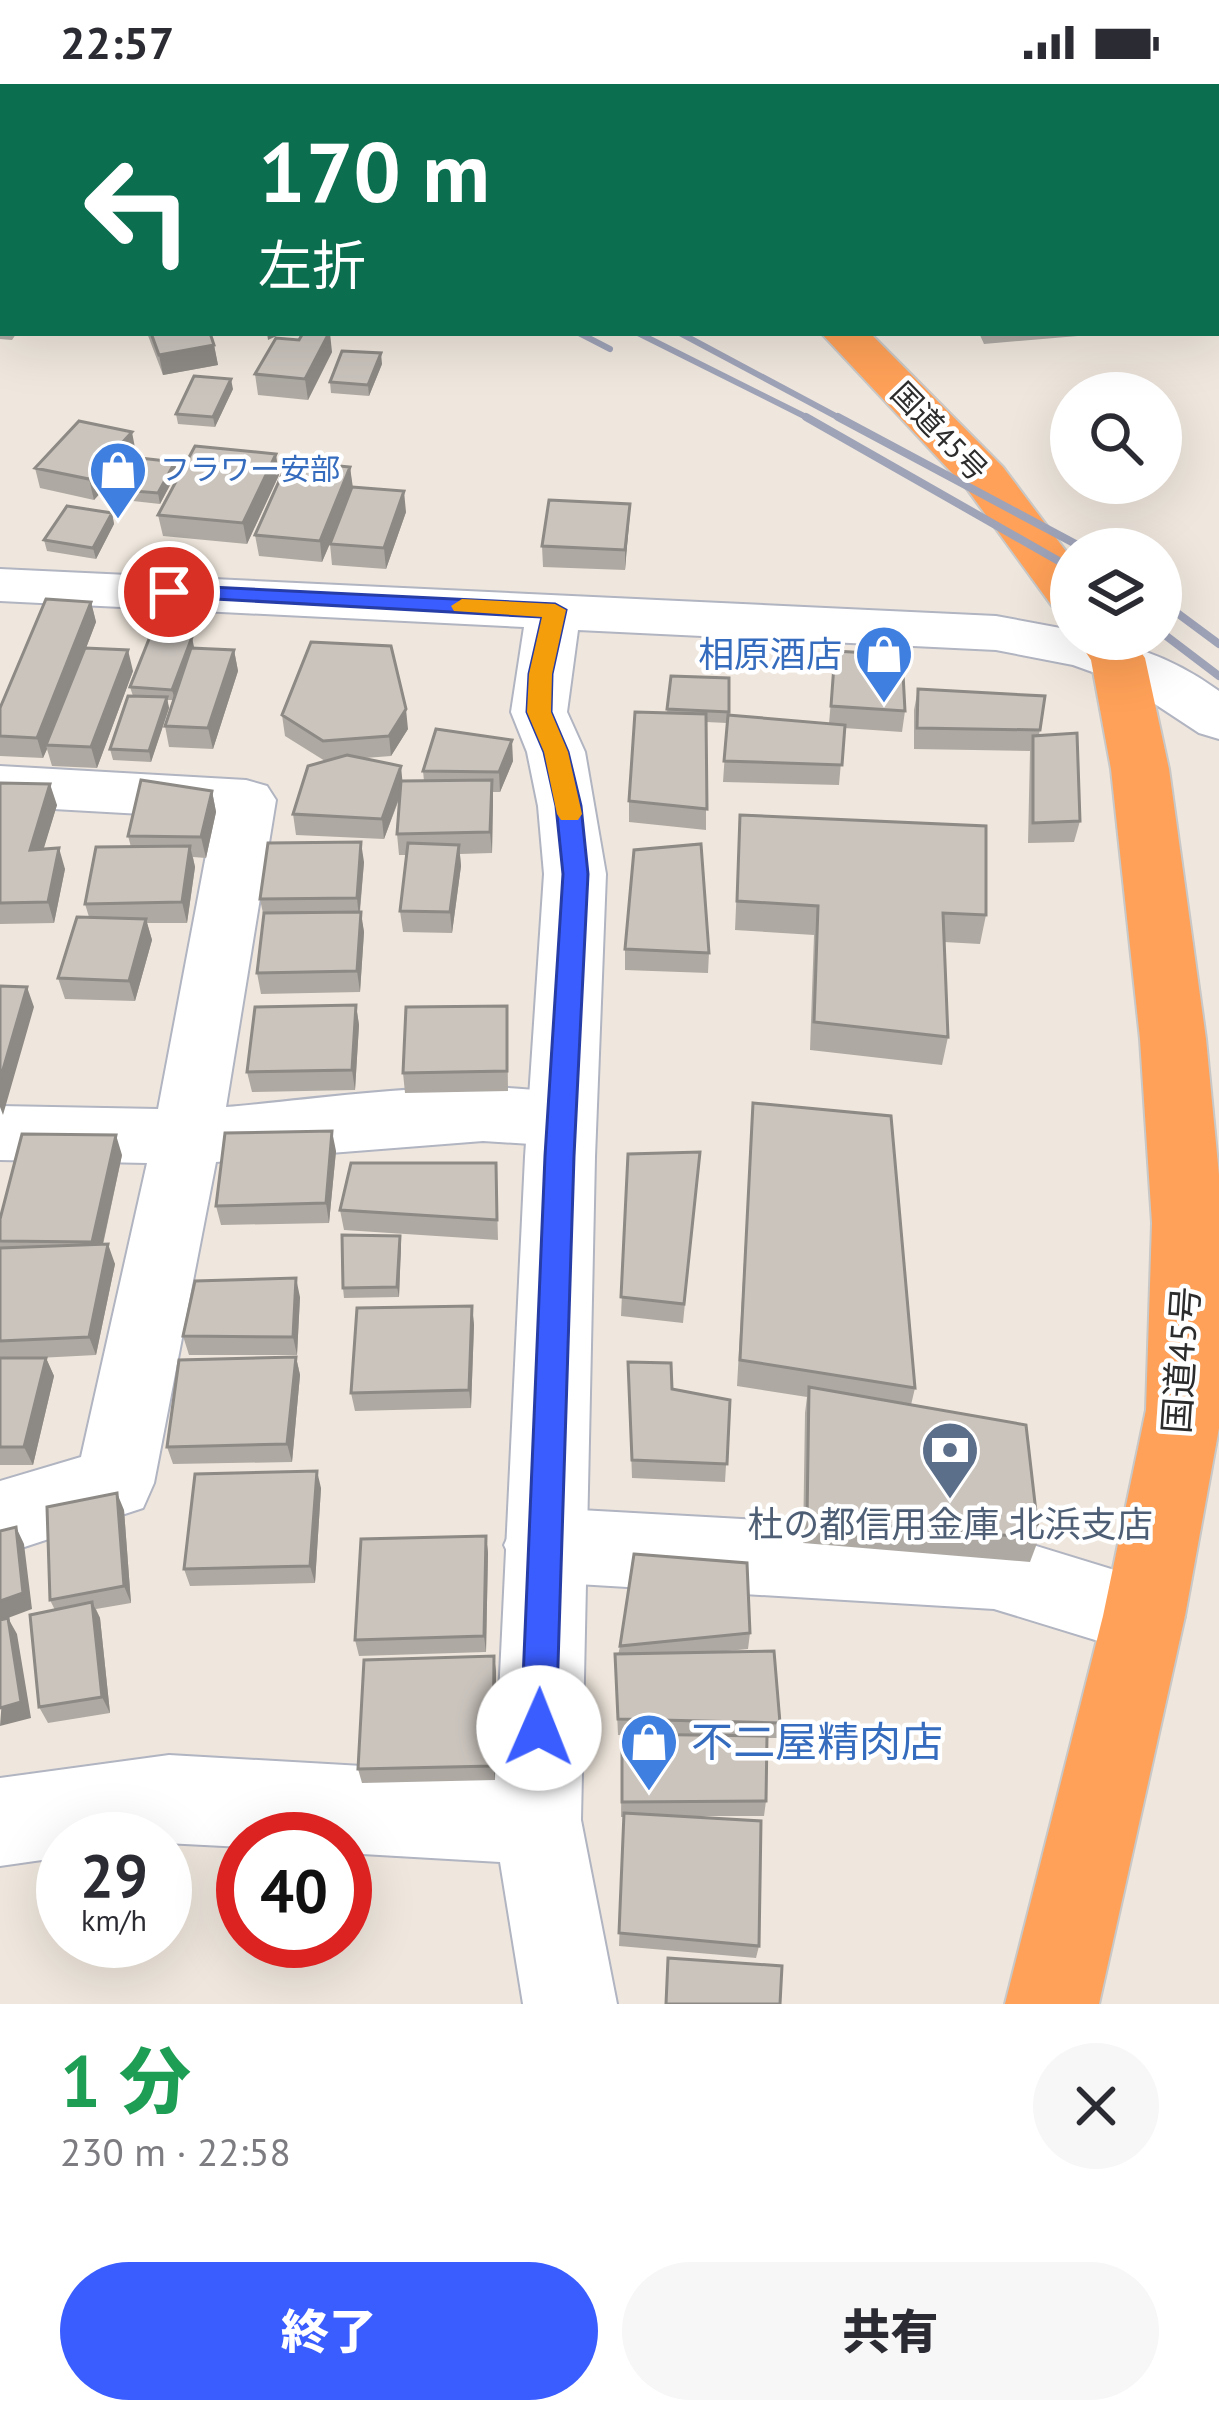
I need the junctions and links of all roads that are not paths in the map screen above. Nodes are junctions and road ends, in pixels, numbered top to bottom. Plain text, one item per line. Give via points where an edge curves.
1 (847, 336) edge
2 (1050, 565) edge
3 (0, 585) edge
4 (555, 610) junction
5 (1050, 640) edge
6 (1114, 660) edge
7 (1132, 660) edge
8 (1219, 720) edge
9 (0, 786) edge
10 (561, 1119) junction
11 (0, 1133) edge
12 (188, 1137) junction
13 (1201, 1411) edge
14 (0, 1518) edge
15 (544, 1544) junction
16 (1144, 1616) junction
17 (536, 1820) junction
18 (0, 1822) edge
19 (570, 2004) edge
20 (1052, 2004) edge

1 - 2 highway, 国道45号 via 986,478
3 - 4 street
4 - 5 street
4 - 10 street via 539,712 556,752 575,874
6 - 13 highway, 国道45号 via 1140,770 1173,1039
7 - 8 street
9 - 12 street via 246,800
10 - 12 street via 483,1114
10 - 15 street
11 - 12 street
12 - 14 street via 115,1483
13 - 16 highway, 国道45号
15 - 16 street via 994,1571
15 - 17 street
16 - 20 highway, 国道45号
17 - 18 street via 169,1799
17 - 19 street

